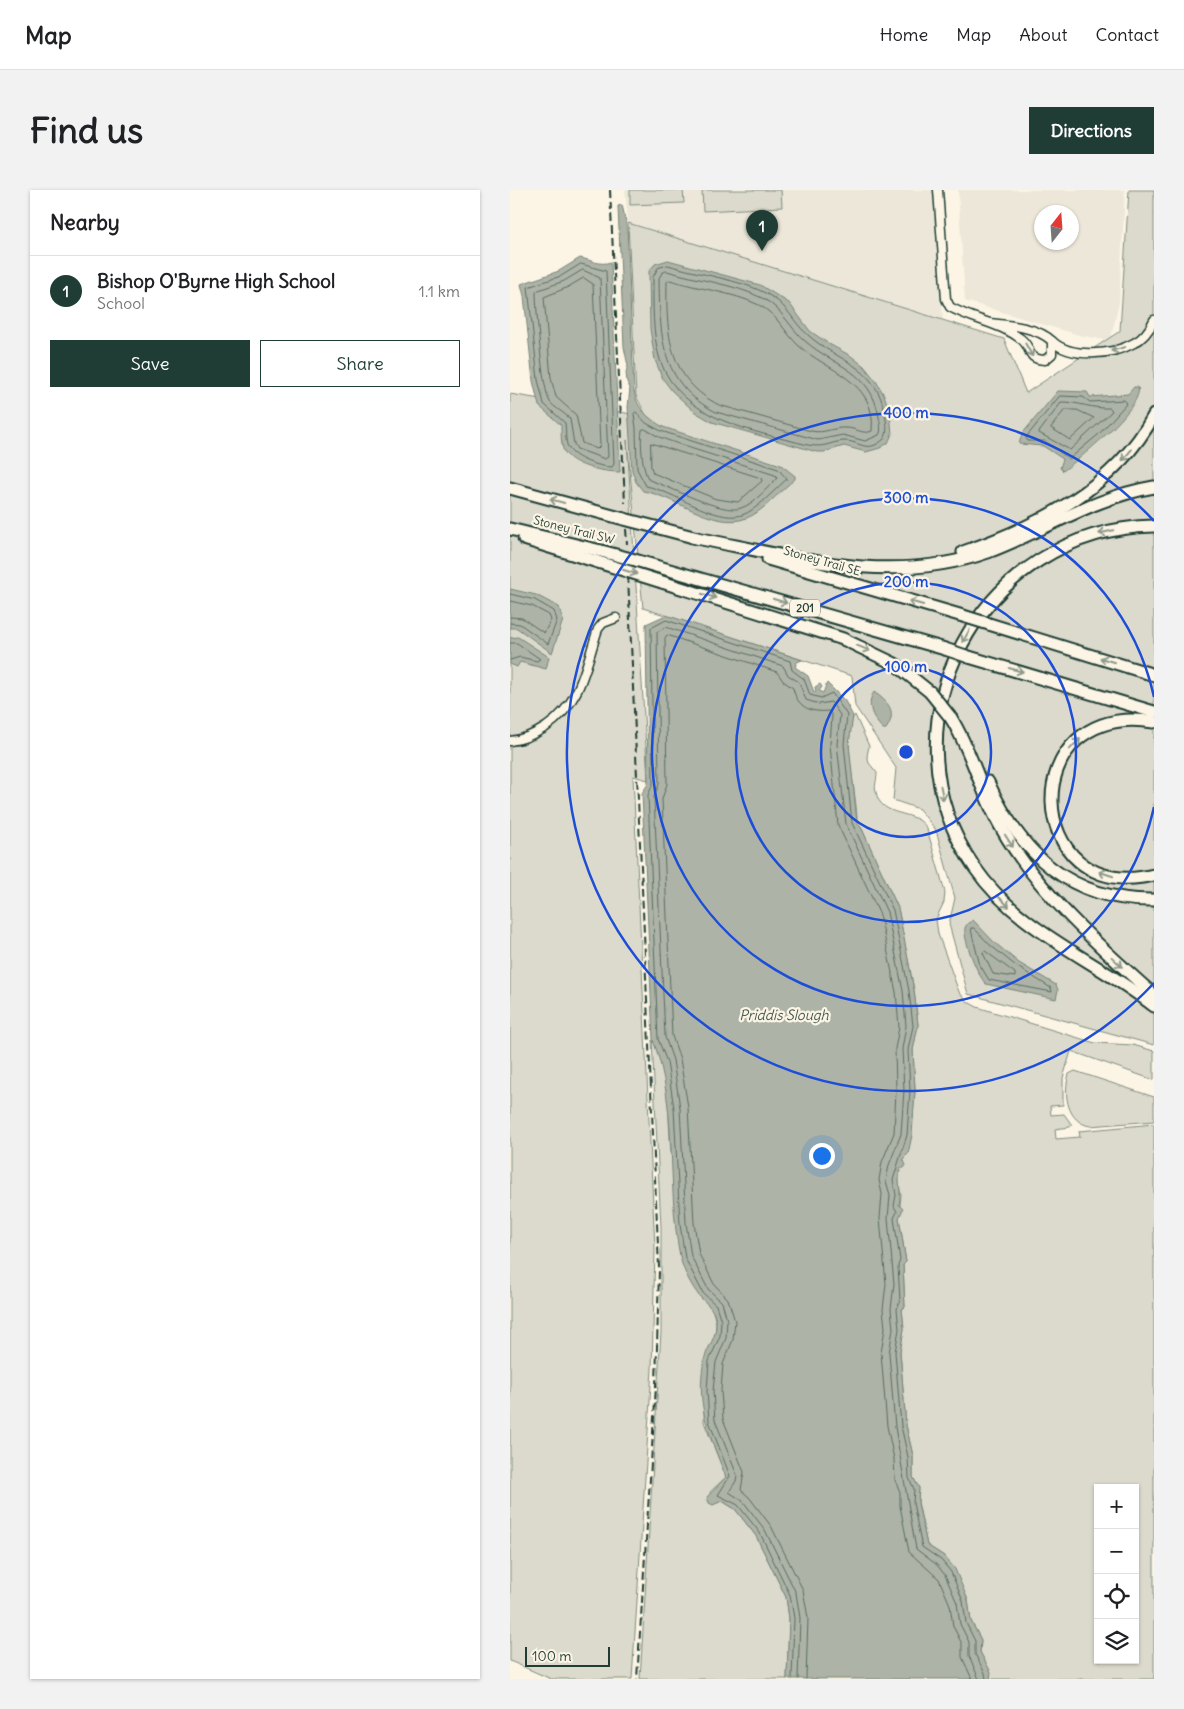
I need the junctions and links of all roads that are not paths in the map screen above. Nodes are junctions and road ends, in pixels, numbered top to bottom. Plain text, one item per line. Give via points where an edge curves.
1 (938, 190) edge
2 (1154, 320) edge
3 (990, 323) junction
4 (1052, 342) junction
5 (1154, 415) edge
6 (1154, 487) edge
7 (510, 488) edge
8 (624, 519) joint
9 (1154, 526) edge
10 (510, 528) edge
11 (510, 534) edge
12 (692, 537) junction
13 (600, 557) junction
14 (906, 568) junction
15 (616, 618) dead end
16 (1154, 675) edge
17 (1154, 712) edge
18 (953, 722) junction
19 (1154, 722) edge
20 (510, 741) edge
21 (1154, 875) edge
22 (1154, 900) edge
23 (1154, 995) edge
24 (1154, 1006) edge

1 - 3 street via 946,299 950,307 960,313
2 -> 4 street via 1150,330 1136,343 1118,350 1078,352 1063,349
3 - 4 street via 1015,326 1047,336
3 -> 4 street via 1023,340 1031,356 1038,360 1049,358 1054,348
5 -> 14 highway via 1139,441 1119,464 1077,499 974,548
6 - 14 highway via 1106,500 972,557
8 -> 7 highway, Stoney Trail SW
8 - 12 highway, Stoney Trail SE, bridge
9 -> 24 highway via 1110,530 1072,542 1035,562 1003,588 978,618 956,656 942,695 936,740 939,782 947,813 965,852 986,882 1028,922 1116,976
10 - 13 highway, Stoney Trail SW / 201
11 - 13 highway
12 - 14 highway via 837,566
16 -> 12 highway, Stoney Trail SE, bridge
13 -> 17 highway, Stoney Trail SW / 201, bridge via 631,559 666,567
13 -> 18 highway, bridge via 662,582 843,639 895,664 930,692
15 - 20 street via 603,623 598,629 578,691 569,707 538,732
18 - 22 highway via 973,751 1007,820 1042,861 1088,890 1109,896
18 -> 23 highway via 998,822 1016,851 1088,933
21 -> 19 highway via 1124,879 1084,864 1060,836 1051,807 1052,782 1057,768 1085,734 1122,721

